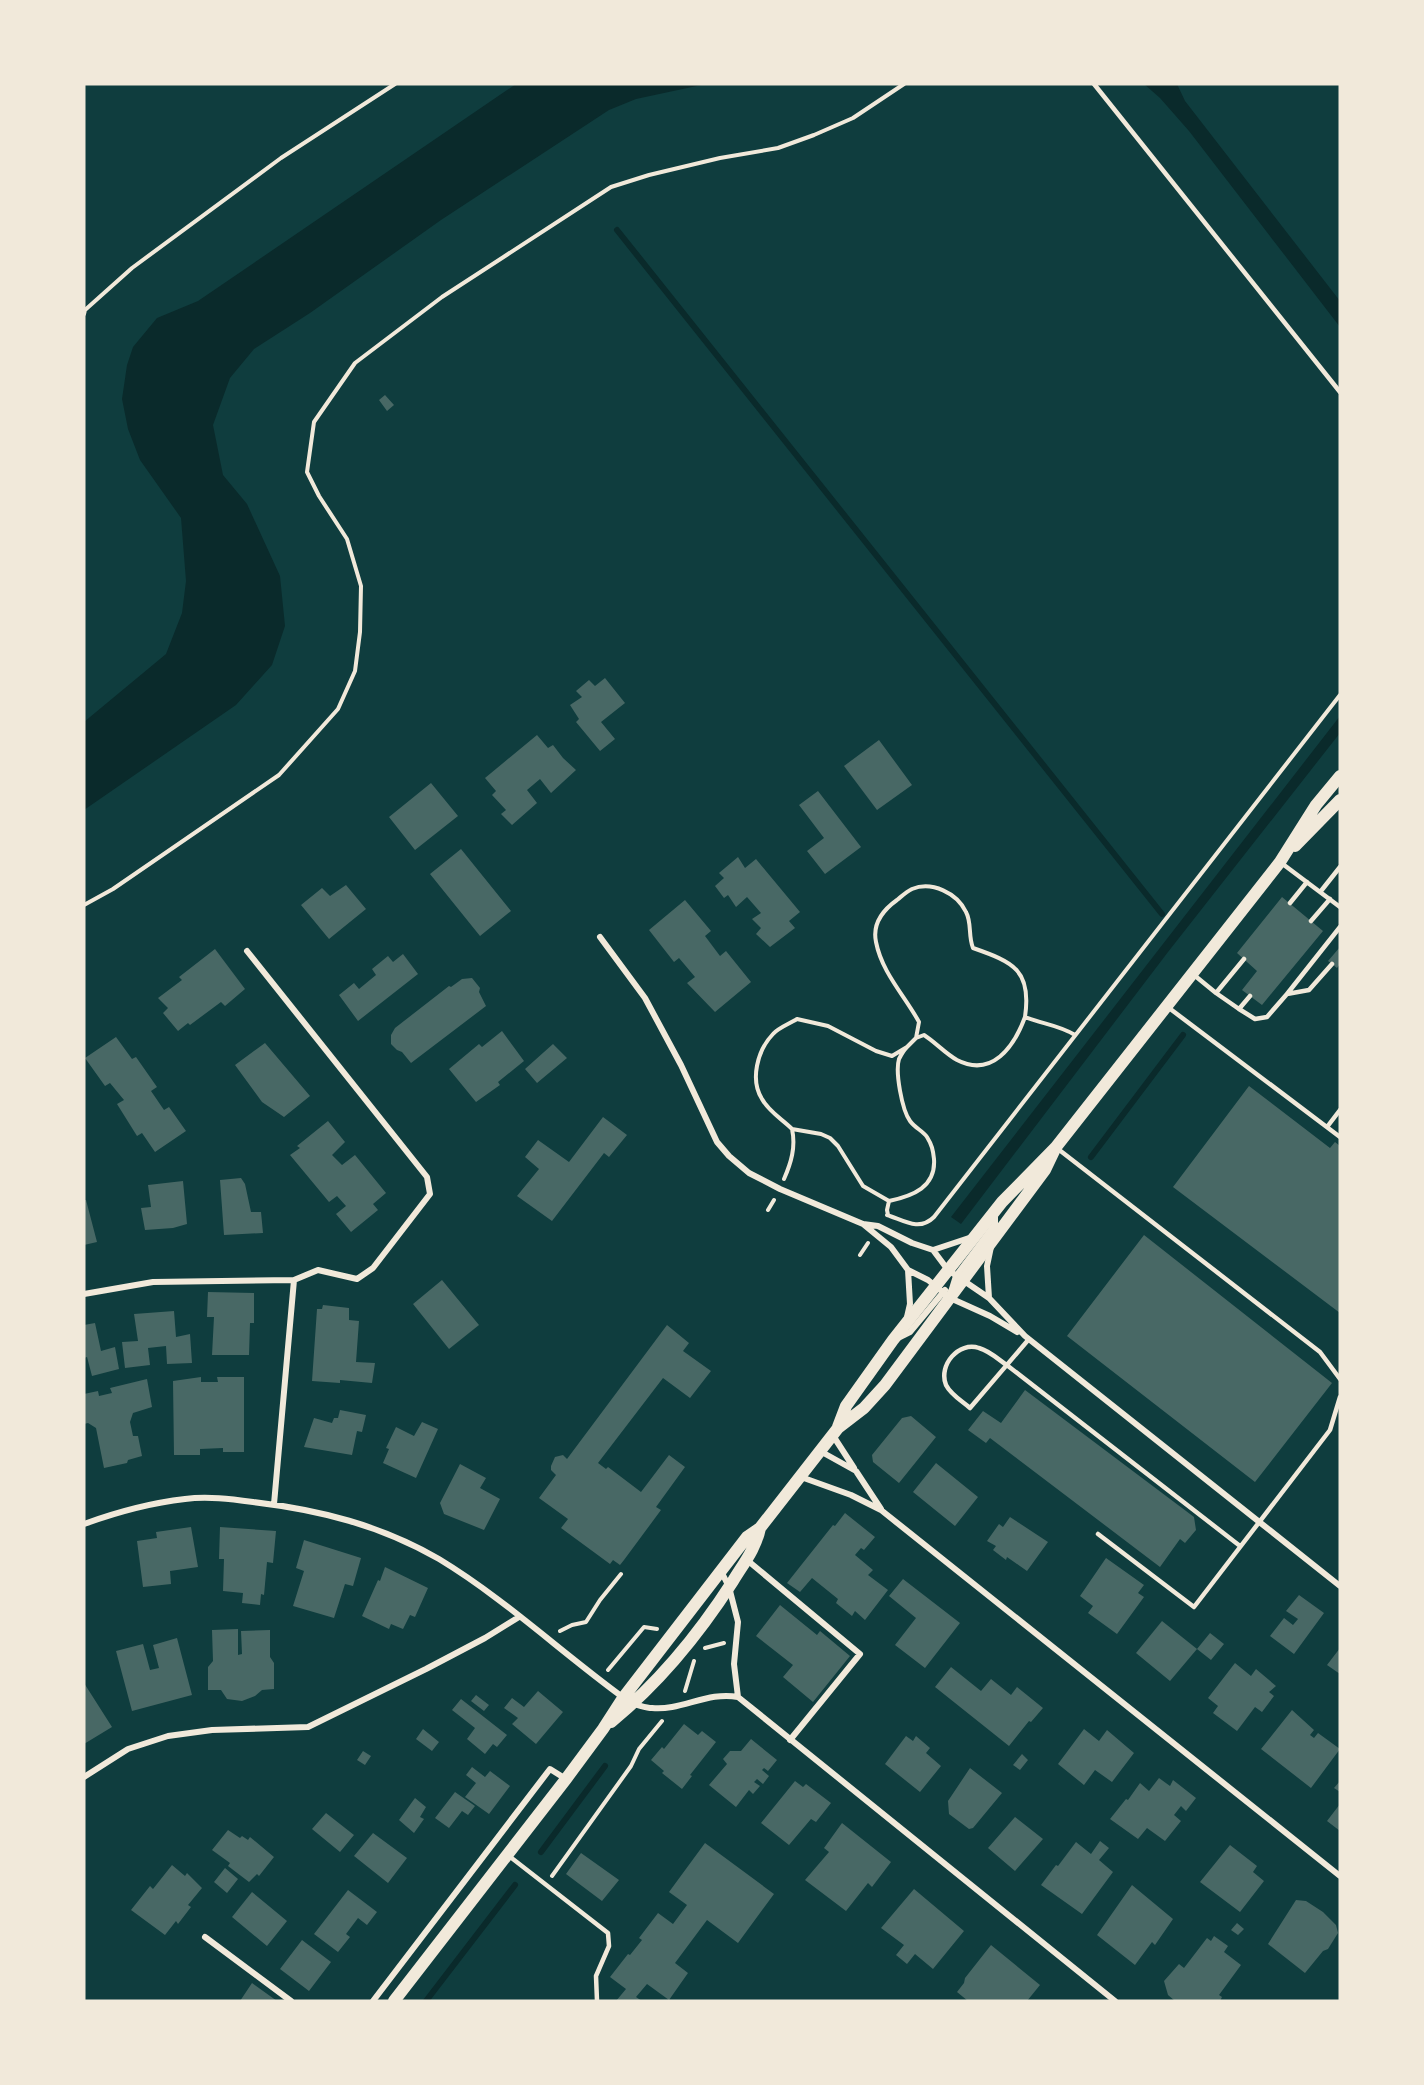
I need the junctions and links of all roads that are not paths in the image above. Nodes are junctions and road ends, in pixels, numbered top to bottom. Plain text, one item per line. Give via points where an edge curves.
1 (1094, 84) edge
2 (1340, 392) edge
3 (1340, 776) edge
4 (1340, 800) edge
5 (1280, 862) junction
6 (1340, 867) edge
7 (1307, 882) junction
8 (1321, 891) junction
9 (1330, 899) junction
10 (1290, 903) dead end
11 (1340, 907) edge
12 (1311, 921) dead end
13 (1340, 927) edge
14 (600, 937) dead end
15 (247, 951) dead end
16 (1244, 959) dead end
17 (1332, 964) dead end
18 (1192, 973) junction
19 (1216, 993) junction
20 (1287, 994) junction
21 (1250, 996) dead end
22 (1167, 1006) junction
23 (1239, 1009) junction
24 (1340, 1110) edge
25 (1327, 1127) junction
26 (1340, 1137) edge
27 (1056, 1147) junction
28 (995, 1210) junction
29 (863, 1224) junction
30 (974, 1237) junction
31 (993, 1241) junction
32 (933, 1250) junction
33 (908, 1270) junction
34 (956, 1275) junction
35 (294, 1280) junction
36 (945, 1291) junction
37 (84, 1294) edge
38 (989, 1298) junction
39 (906, 1324) junction
40 (1027, 1338) junction
41 (893, 1340) junction
42 (1008, 1366) junction
43 (1340, 1378) edge
44 (1340, 1397) edge
45 (835, 1431) junction
46 (820, 1451) junction
47 (856, 1471) junction
48 (800, 1477) junction
49 (274, 1504) junction
50 (881, 1510) junction
51 (1258, 1523) junction
52 (84, 1524) edge
53 (760, 1528) junction
54 (1098, 1534) dead end
55 (1240, 1546) junction
56 (747, 1560) junction
57 (721, 1571) junction
58 (1340, 1586) edge
59 (729, 1587) junction
60 (519, 1617) junction
61 (738, 1697) junction
62 (628, 1701) junction
63 (790, 1740) junction
64 (84, 1778) edge
65 (566, 1779) junction
66 (507, 1854) junction
67 (1340, 1876) edge
68 (205, 1937) dead end
69 (291, 2001) edge
70 (373, 2001) edge
71 (393, 2001) edge
72 (597, 2001) edge
73 (1115, 2001) edge

1 - 2 lane
3 - 5 main road via 1316,805
4 - 5 main road
5 - 7 lane
5 - 18 main road
6 - 8 lane
7 - 8 lane
7 - 10 lane
8 - 9 lane
9 - 11 lane
9 - 12 lane
13 - 20 lane
14 - 29 street via 645,998 723,1149 749,1173
15 - 35 street via 430,1185 430,1194 373,1268 357,1279 318,1270
16 - 19 lane
17 - 20 lane via 1309,990
18 - 19 lane
18 - 22 main road
19 - 23 lane
20 - 23 lane via 1267,1017 1255,1019
21 - 23 lane
22 - 25 lane
22 - 27 main road
24 - 25 lane
25 - 26 lane
27 - 28 main road
27 - 31 main road via 1045,1170
27 - 43 lane via 1320,1352
28 - 30 main road
28 - 34 street via 995,1224
29 - 32 street via 878,1226
29 - 33 street via 891,1247
30 - 32 street
30 - 34 main road
31 - 34 main road
31 - 38 street via 987,1266
32 - 34 street
33 - 36 street
33 - 39 street via 910,1304
34 - 36 main road
34 - 36 main road
34 - 38 street
35 - 37 street via 153,1282
35 - 49 street
36 - 39 main road
36 - 40 street
36 - 41 street via 910,1332
36 - 45 main road via 885,1385
38 - 40 street
39 - 41 main road
40 - 42 lane
40 - 51 street
41 - 45 main road via 846,1406
42 - 42 lane via 980,1348 969,1346 948,1360 945,1382 970,1408
42 - 55 lane
44 - 51 lane via 1330,1430
45 - 46 main road
45 - 47 street
46 - 47 street
46 - 48 main road
47 - 50 street
48 - 50 street via 851,1494
48 - 53 main road
49 - 52 street via 188,1498 118,1511
49 - 60 street via 331,1514 385,1533 438,1559
50 - 67 street
51 - 55 lane
51 - 58 street
53 - 56 main road
53 - 57 main road via 747,1537
54 - 55 lane via 1194,1606
56 - 59 main road
56 - 63 street via 860,1654
57 - 59 street
57 - 62 main road
59 - 61 street via 738,1622 734,1664
59 - 62 main road via 670,1667
60 - 62 street
60 - 64 street via 426,1670 308,1727 212,1730 168,1736 128,1749
61 - 62 street via 726,1694 653,1708
61 - 63 street
62 - 65 main road
63 - 73 street
65 - 66 main road
65 - 70 street via 550,1769
66 - 71 main road
66 - 72 lane via 608,1933 609,1946 596,1976
68 - 69 street

